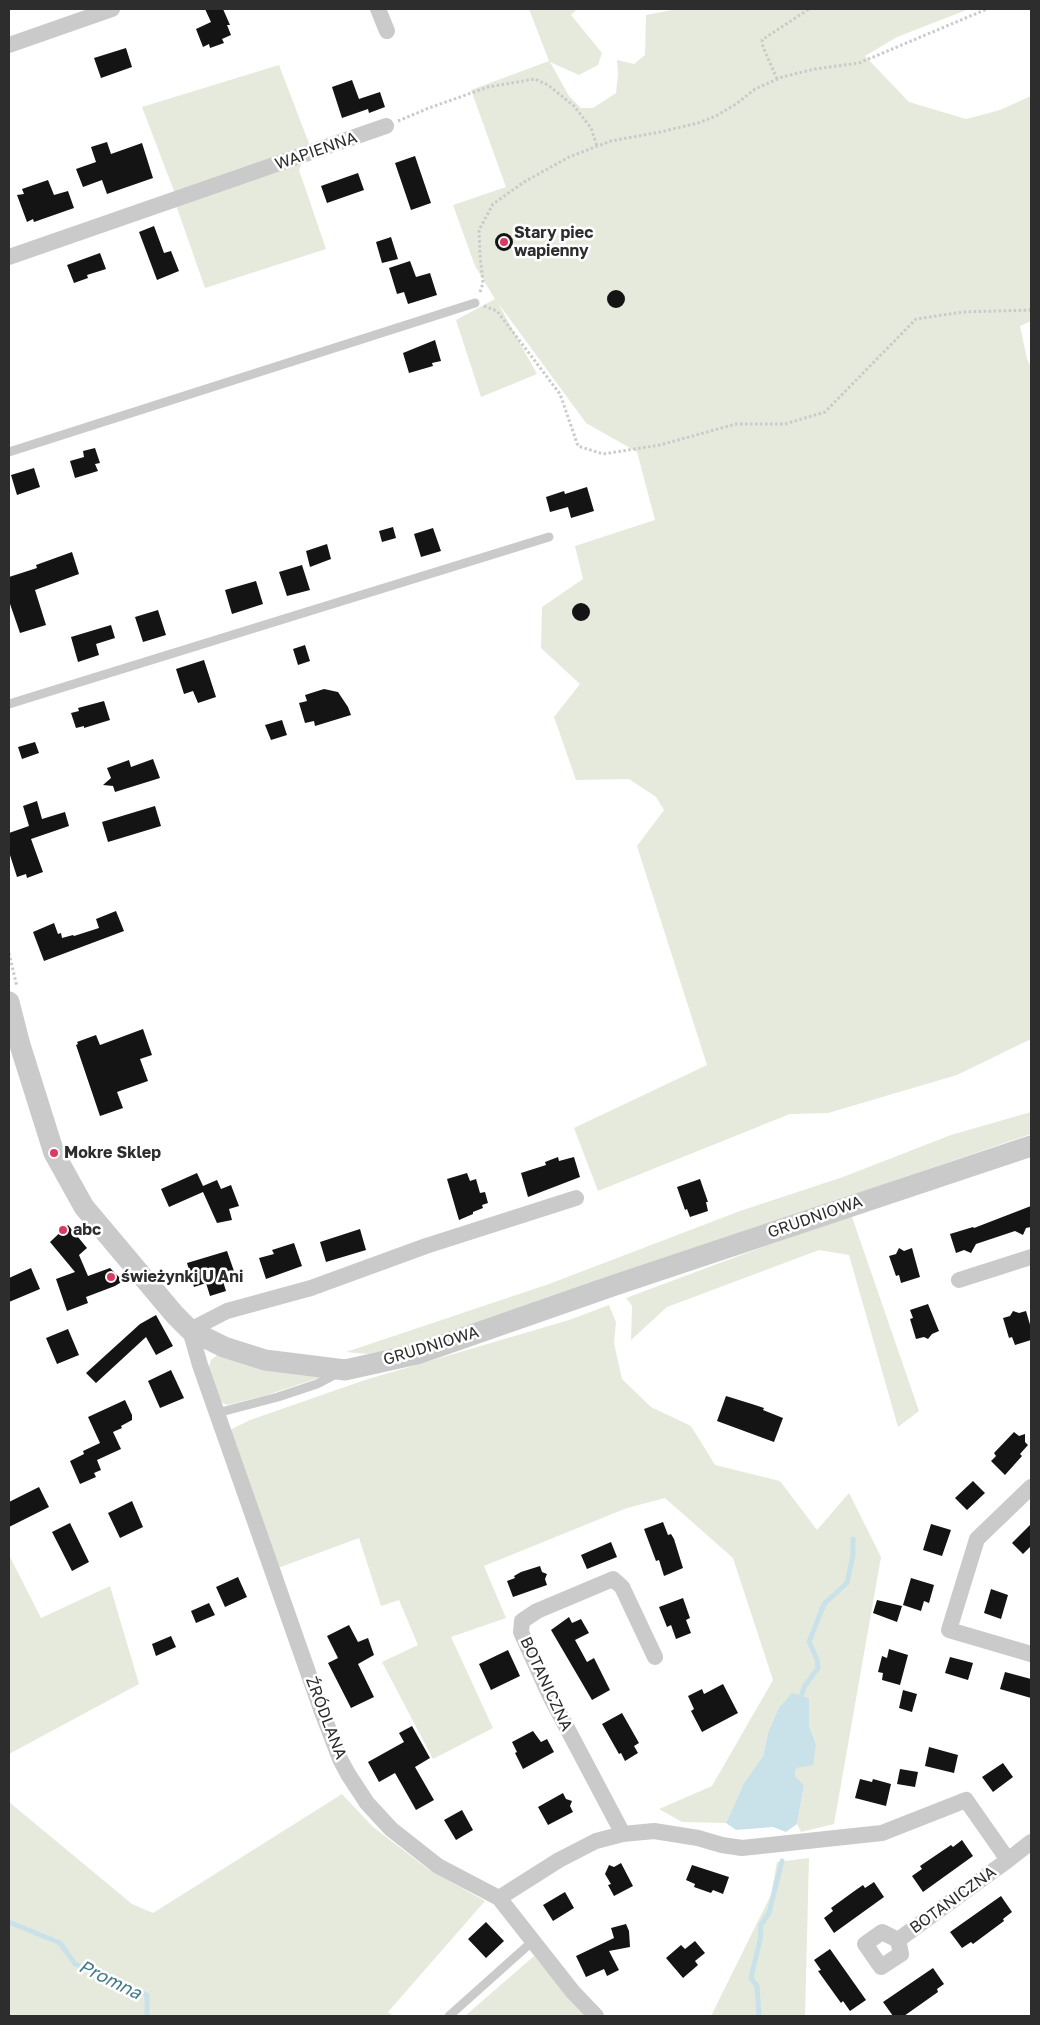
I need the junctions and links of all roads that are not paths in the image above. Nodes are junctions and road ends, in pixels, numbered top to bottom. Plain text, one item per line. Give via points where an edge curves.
1 (112, 9) edge
2 (378, 9) edge
3 (387, 31) dead end
4 (9, 45) edge
5 (386, 126) road end
6 (9, 257) edge
7 (475, 303) road end
8 (9, 452) edge
9 (550, 537) dead end
10 (9, 704) edge
11 (9, 1002) edge
12 (1031, 1146) edge
13 (576, 1198) dead end
14 (1031, 1257) edge
15 (959, 1280) dead end
16 (190, 1330) junction
17 (345, 1370) junction
18 (217, 1413) junction
19 (1031, 1487) edge
20 (1031, 1654) edge
21 (655, 1657) dead end
22 (623, 1834) junction
23 (1031, 1842) edge
24 (1008, 1860) junction
25 (499, 1898) junction
26 (534, 1940) junction
27 (898, 1940) dead end
28 (449, 2016) edge
29 (596, 2016) edge

1 - 4 street
2 - 3 street
5 - 6 street, WAPIENNA
7 - 8 lane
9 - 10 lane
11 - 16 street, GRUDNIOWA via 54,1153 84,1207
12 - 17 street, GRUDNIOWA via 418,1354
13 - 16 street via 426,1246 311,1288 227,1311
14 - 15 street
16 - 17 street, GRUDNIOWA via 224,1347 265,1360
16 - 18 street, ŹRÓDLANA
17 - 18 lane via 317,1384
18 - 25 street, ŹRÓDLANA via 322,1712 348,1774 367,1803 391,1829 438,1866
19 - 20 street via 977,1539 949,1630
21 - 22 street, BOTANICZNA via 622,1587 613,1579 537,1611 522,1621 521,1632 549,1694
22 - 24 street, BOTANICZNA via 654,1831 742,1848 882,1833 966,1800
22 - 25 street, BOTANICZNA via 596,1841
23 - 24 street, BOTANICZNA
24 - 27 street, BOTANICZNA
25 - 26 street, ŹRÓDLANA
26 - 28 lane
26 - 29 street, ŹRÓDLANA via 573,1992

